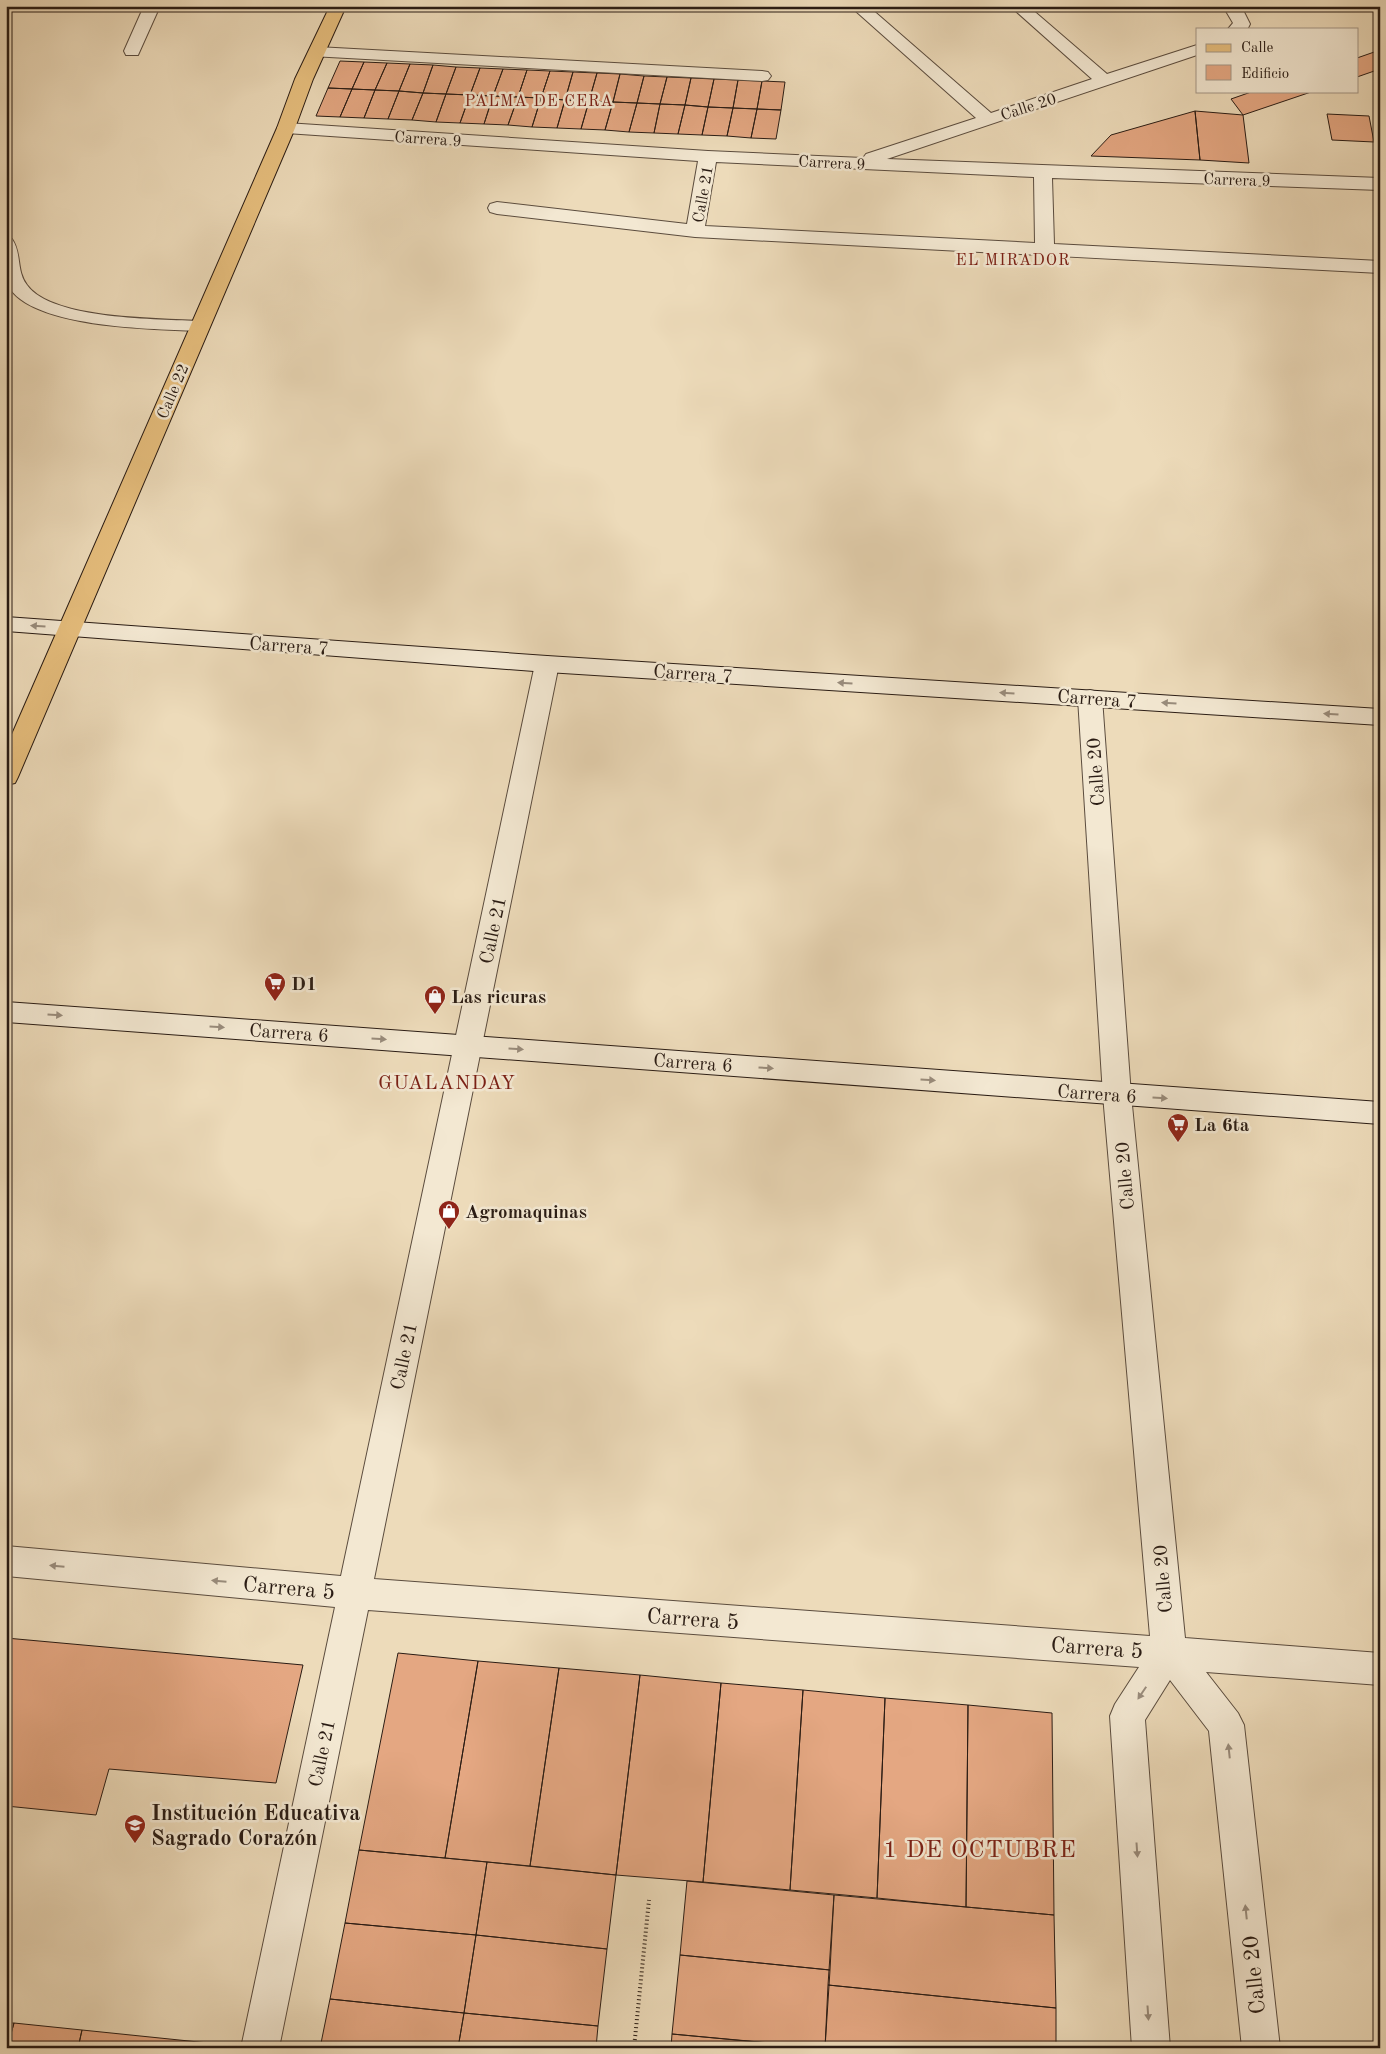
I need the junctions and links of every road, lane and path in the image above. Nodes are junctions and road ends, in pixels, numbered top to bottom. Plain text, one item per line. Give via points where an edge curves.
1 (152, 6) edge
2 (338, 6) edge
3 (858, 6) edge
4 (1018, 6) edge
5 (1233, 7) edge
6 (1237, 28) edge
7 (1196, 50) edge
8 (132, 51) dead end
9 (317, 52) junction
10 (762, 76) dead end
11 (1104, 81) junction
12 (988, 119) junction
13 (286, 128) junction
14 (708, 156) junction
15 (859, 163) junction
16 (1043, 172) junction
17 (1380, 184) edge
18 (497, 208) dead end
19 (695, 231) junction
20 (6, 242) edge
21 (1045, 249) junction
22 (1380, 267) edge
23 (200, 326) junction
24 (6, 624) edge
25 (69, 628) junction
26 (547, 664) junction
27 (1090, 698) junction
28 (1380, 717) edge
29 (6, 776) edge
30 (6, 1012) edge
31 (468, 1045) junction
32 (1116, 1095) junction
33 (1380, 1113) edge
34 (6, 1561) edge
35 (354, 1593) junction
36 (1170, 1652) junction
37 (1380, 1669) edge
38 (649, 1900) dead end
39 (260, 2048) edge
40 (634, 2048) edge
41 (1151, 2048) edge
42 (1261, 2048) edge

1 - 8 street
2 - 9 main road, Calle 22
3 - 12 street
4 - 11 street
5 - 6 street via 1242,24
7 - 11 street, Calle 20
9 - 10 street
9 - 13 main road, Calle 22
11 - 12 street, Calle 20
12 - 15 street, Calle 20
13 - 14 street, Carrera 9
13 - 23 main road, Calle 22
14 - 15 street, Carrera 9
14 - 19 street, Calle 21
15 - 16 street, Carrera 9
16 - 17 street, Carrera 9
16 - 21 street
18 - 19 street
19 - 21 street
20 - 23 lane via 14,280 29,299 69,314 125,322
21 - 22 street
23 - 25 main road, Calle 22
25 -> 24 street, Carrera 7
25 - 26 street, Carrera 7
25 - 29 main road, Calle 22
27 -> 26 street, Carrera 7
26 - 31 street, Calle 21
28 -> 27 street, Carrera 7
27 - 32 street, Calle 20
30 -> 31 street, Carrera 6
31 -> 32 street, Carrera 6
31 - 35 street, Calle 21
32 -> 33 street, Carrera 6
32 - 36 street, Calle 20
35 -> 34 street, Carrera 5
35 - 36 street, Carrera 5
35 - 39 street, Calle 21
36 - 37 street, Carrera 5
36 -> 41 street via 1127,1716
42 -> 36 street, Calle 20 via 1226,1725
38 - 40 path

